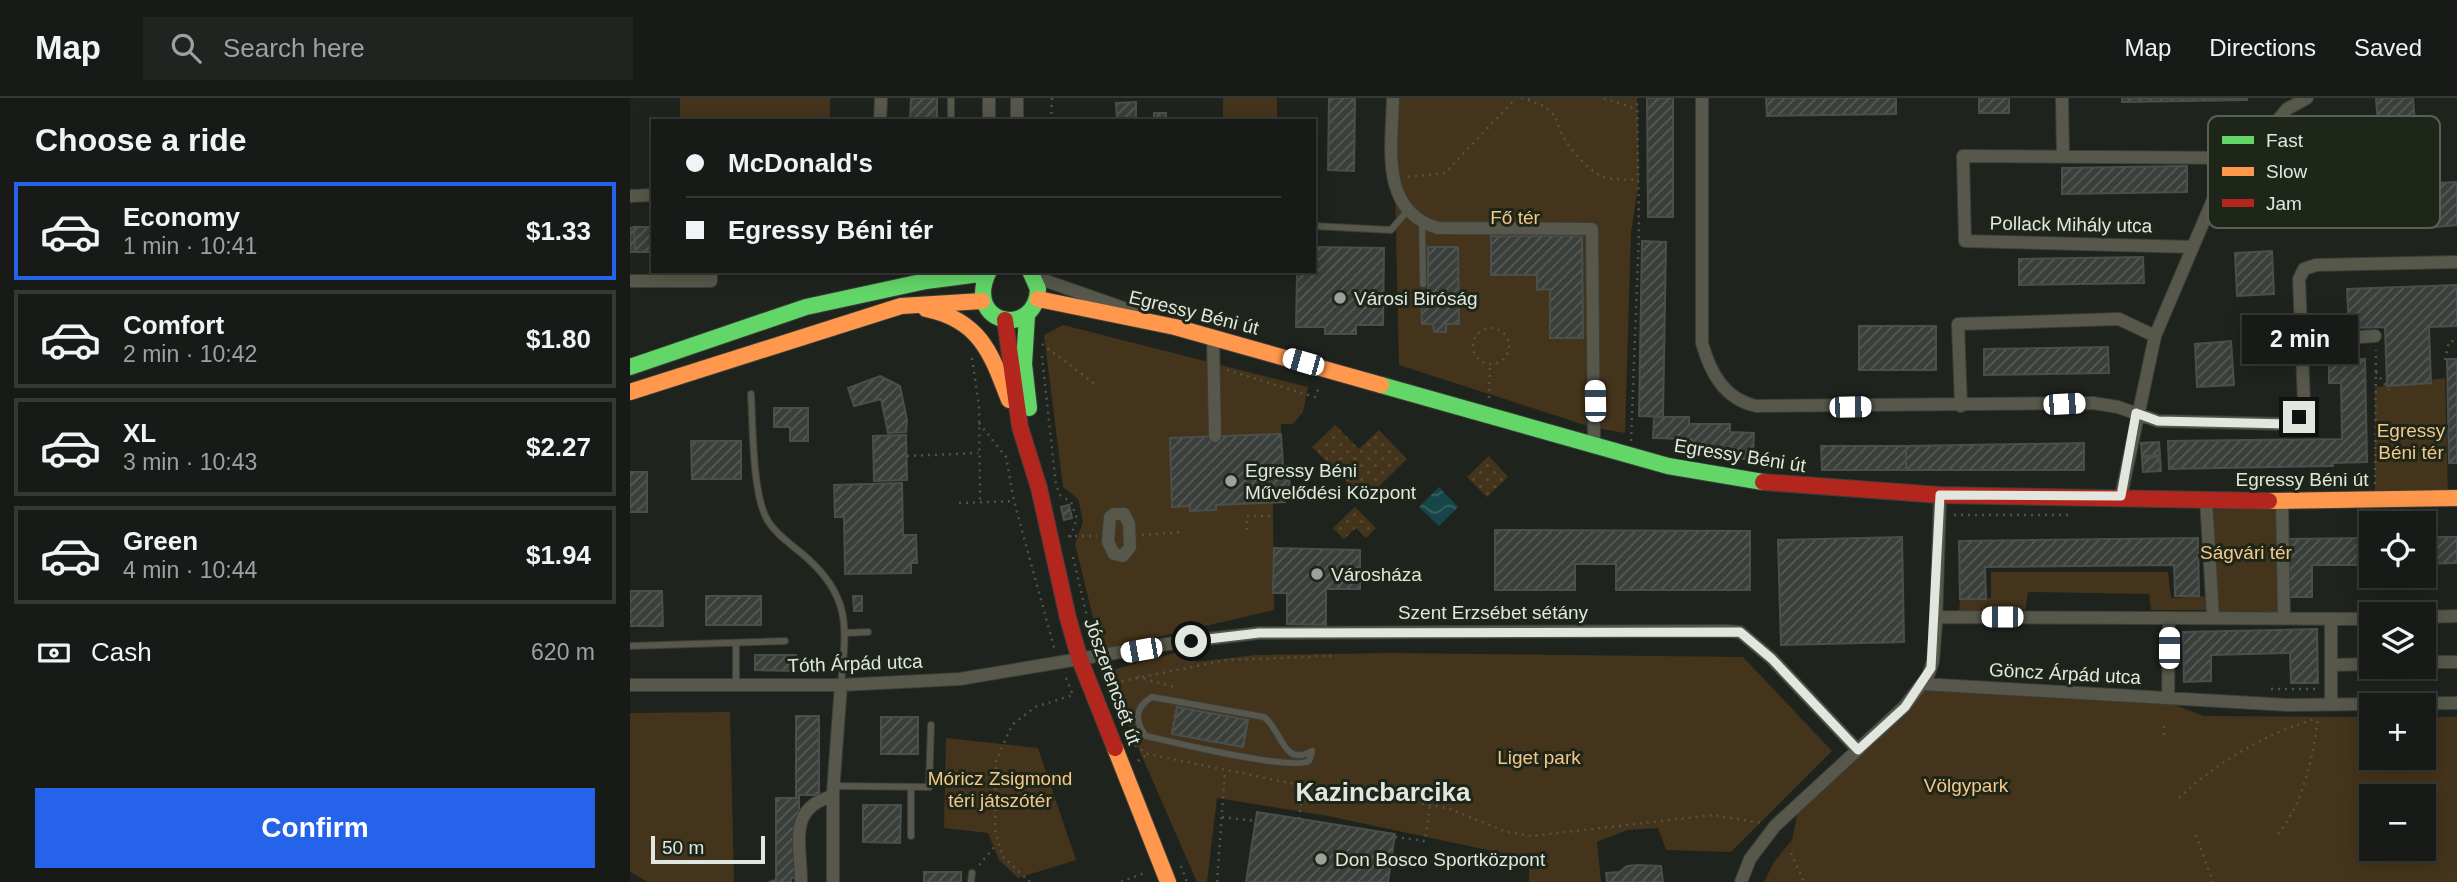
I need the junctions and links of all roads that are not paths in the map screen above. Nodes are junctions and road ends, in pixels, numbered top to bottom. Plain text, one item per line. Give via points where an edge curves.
1 (881, 98) edge
2 (951, 98) edge
3 (989, 98) edge
4 (1017, 98) edge
5 (1393, 98) edge
6 (1702, 98) edge
7 (2062, 98) edge
8 (2307, 98) edge
9 (2281, 116) edge
10 (880, 119) edge
11 (951, 119) edge
12 (989, 119) edge
13 (1017, 119) edge
14 (2063, 155) junction
15 (2208, 157) edge
16 (651, 195) edge
17 (630, 196) edge
18 (1408, 210) junction
19 (2208, 213) edge
20 (1422, 223) junction
21 (1316, 226) edge
22 (2193, 247) junction
23 (2457, 262) edge
24 (710, 273) edge
25 (944, 273) edge
26 (981, 273) edge
27 (987, 273) edge
28 (1032, 274) edge
29 (630, 281) edge
30 (926, 281) junction
31 (1423, 284) dead end
32 (1038, 299) junction
33 (982, 301) junction
34 (901, 306) junction
35 (1027, 315) junction
36 (1005, 320) junction
37 (1175, 327) junction
38 (2155, 336) junction
39 (2375, 337) road end
40 (1213, 338) junction
41 (2302, 341) junction
42 (630, 367) edge
43 (630, 392) edge
44 (751, 394) dead end
45 (1961, 406) junction
46 (2136, 413) junction
47 (1020, 427) junction
48 (1215, 436) dead end
49 (1594, 446) junction
50 (1039, 488) junction
51 (1940, 495) junction
52 (2121, 496) junction
53 (2457, 498) edge
54 (2206, 499) junction
55 (2282, 500) junction
56 (1131, 536) joint
57 (2213, 616) junction
58 (1936, 617) junction
59 (2284, 617) junction
60 (2436, 617) edge
61 (2457, 617) edge
62 (2169, 618) junction
63 (2331, 619) junction
64 (2359, 619) edge
65 (867, 632) dead end
66 (845, 633) junction
67 (785, 641) dead end
68 (736, 643) junction
69 (630, 646) edge
70 (1088, 659) junction
71 (2457, 662) edge
72 (2436, 663) edge
73 (2359, 664) edge
74 (2331, 665) junction
75 (1923, 684) junction
76 (630, 685) edge
77 (736, 685) junction
78 (842, 685) junction
79 (2168, 698) junction
80 (1172, 699) joint
81 (2457, 703) edge
82 (2331, 704) junction
83 (931, 725) dead end
84 (1858, 750) junction
85 (911, 787) junction
86 (833, 791) junction
87 (911, 836) dead end
88 (972, 873) road end
89 (801, 882) edge
90 (833, 882) edge
91 (971, 882) edge
92 (1168, 882) edge
93 (1741, 882) edge

1 - 10 street
2 - 11 lane
3 - 12 street
4 - 13 street
5 - 18 street via 1392,179
6 - 45 street via 1702,342 1727,392 1749,405 1778,408
7 - 14 street
8 - 9 street
14 - 15 street, Pollack Mihály utca
14 - 22 street, Pollack Mihály utca via 1963,156 1965,241
16 - 17 street
18 - 20 street
18 - 21 lane via 1391,230
19 - 22 street
20 - 31 lane
20 - 49 street via 1438,228 1592,229
22 - 38 street
23 - 41 street via 2304,269 2299,279
24 - 29 street via 711,281
25 - 30 street
26 - 30 street
27 - 33 street via 982,282
28 - 32 street
28 - 37 street
30 - 42 street via 806,307
32 - 35 street
32 - 37 street, Egressy Béni út
33 - 34 street
33 - 36 street via 989,312
34 - 43 street
34 - 47 street via 940,310 973,327 994,363
35 - 36 street
35 - 50 street, Jószerencsét út via 1024,364
36 - 47 street, Jószerencsét út
37 - 40 street, Egressy Béni út
38 - 45 street via 2119,319 1958,324
38 - 46 street
39 - 41 street
40 - 48 street
40 - 49 street, Egressy Béni út
41 - 46 street via 2304,402 2299,417 2288,424 2158,421
44 - 66 lane via 761,505 777,533 829,579 840,598
45 - 46 street via 2093,403
46 - 52 street
47 - 50 street, Jószerencsét út
49 - 51 street, Egressy Béni út via 1756,482
50 - 70 street, Jószerencsét út
51 - 52 street, Egressy Béni út
51 - 58 street
52 - 54 street, Egressy Béni út
53 - 55 street, Egressy Béni út
54 - 55 street, Egressy Béni út
54 - 57 street
55 - 59 street
56 - 56 street via 1128,552 1118,557 1107,536 1110,517 1120,513 1127,519
57 - 59 street
57 - 62 street
58 - 62 street
58 - 75 street via 1933,661
59 - 63 street
60 - 61 street
62 - 79 street
63 - 64 street
63 - 74 street
65 - 66 lane
66 - 78 lane
67 - 68 lane
68 - 69 lane
68 - 77 lane
70 - 78 street, Tóth Árpád utca via 960,679
70 - 84 street, Szent Erzsébet sétány via 1259,633 1740,632 1772,659
70 - 92 street, Jószerencsét út
71 - 72 street
73 - 74 street
74 - 82 street
75 - 79 street, Göncz Árpád utca
75 - 84 street
76 - 77 street, Tóth Árpád utca
77 - 78 street, Tóth Árpád utca
78 - 86 street
79 - 82 street, Göncz Árpád utca
80 - 80 lane via 1152,696 1142,703 1138,726 1146,736 1301,765 1309,761 1312,751 1294,756 1283,747 1275,724 1264,716
81 - 82 street, Göncz Árpád utca
83 - 85 lane via 929,787
84 - 93 street via 1775,826 1750,859
85 - 86 lane
85 - 87 lane
86 - 89 street via 805,810 801,820
86 - 90 street
88 - 91 lane

